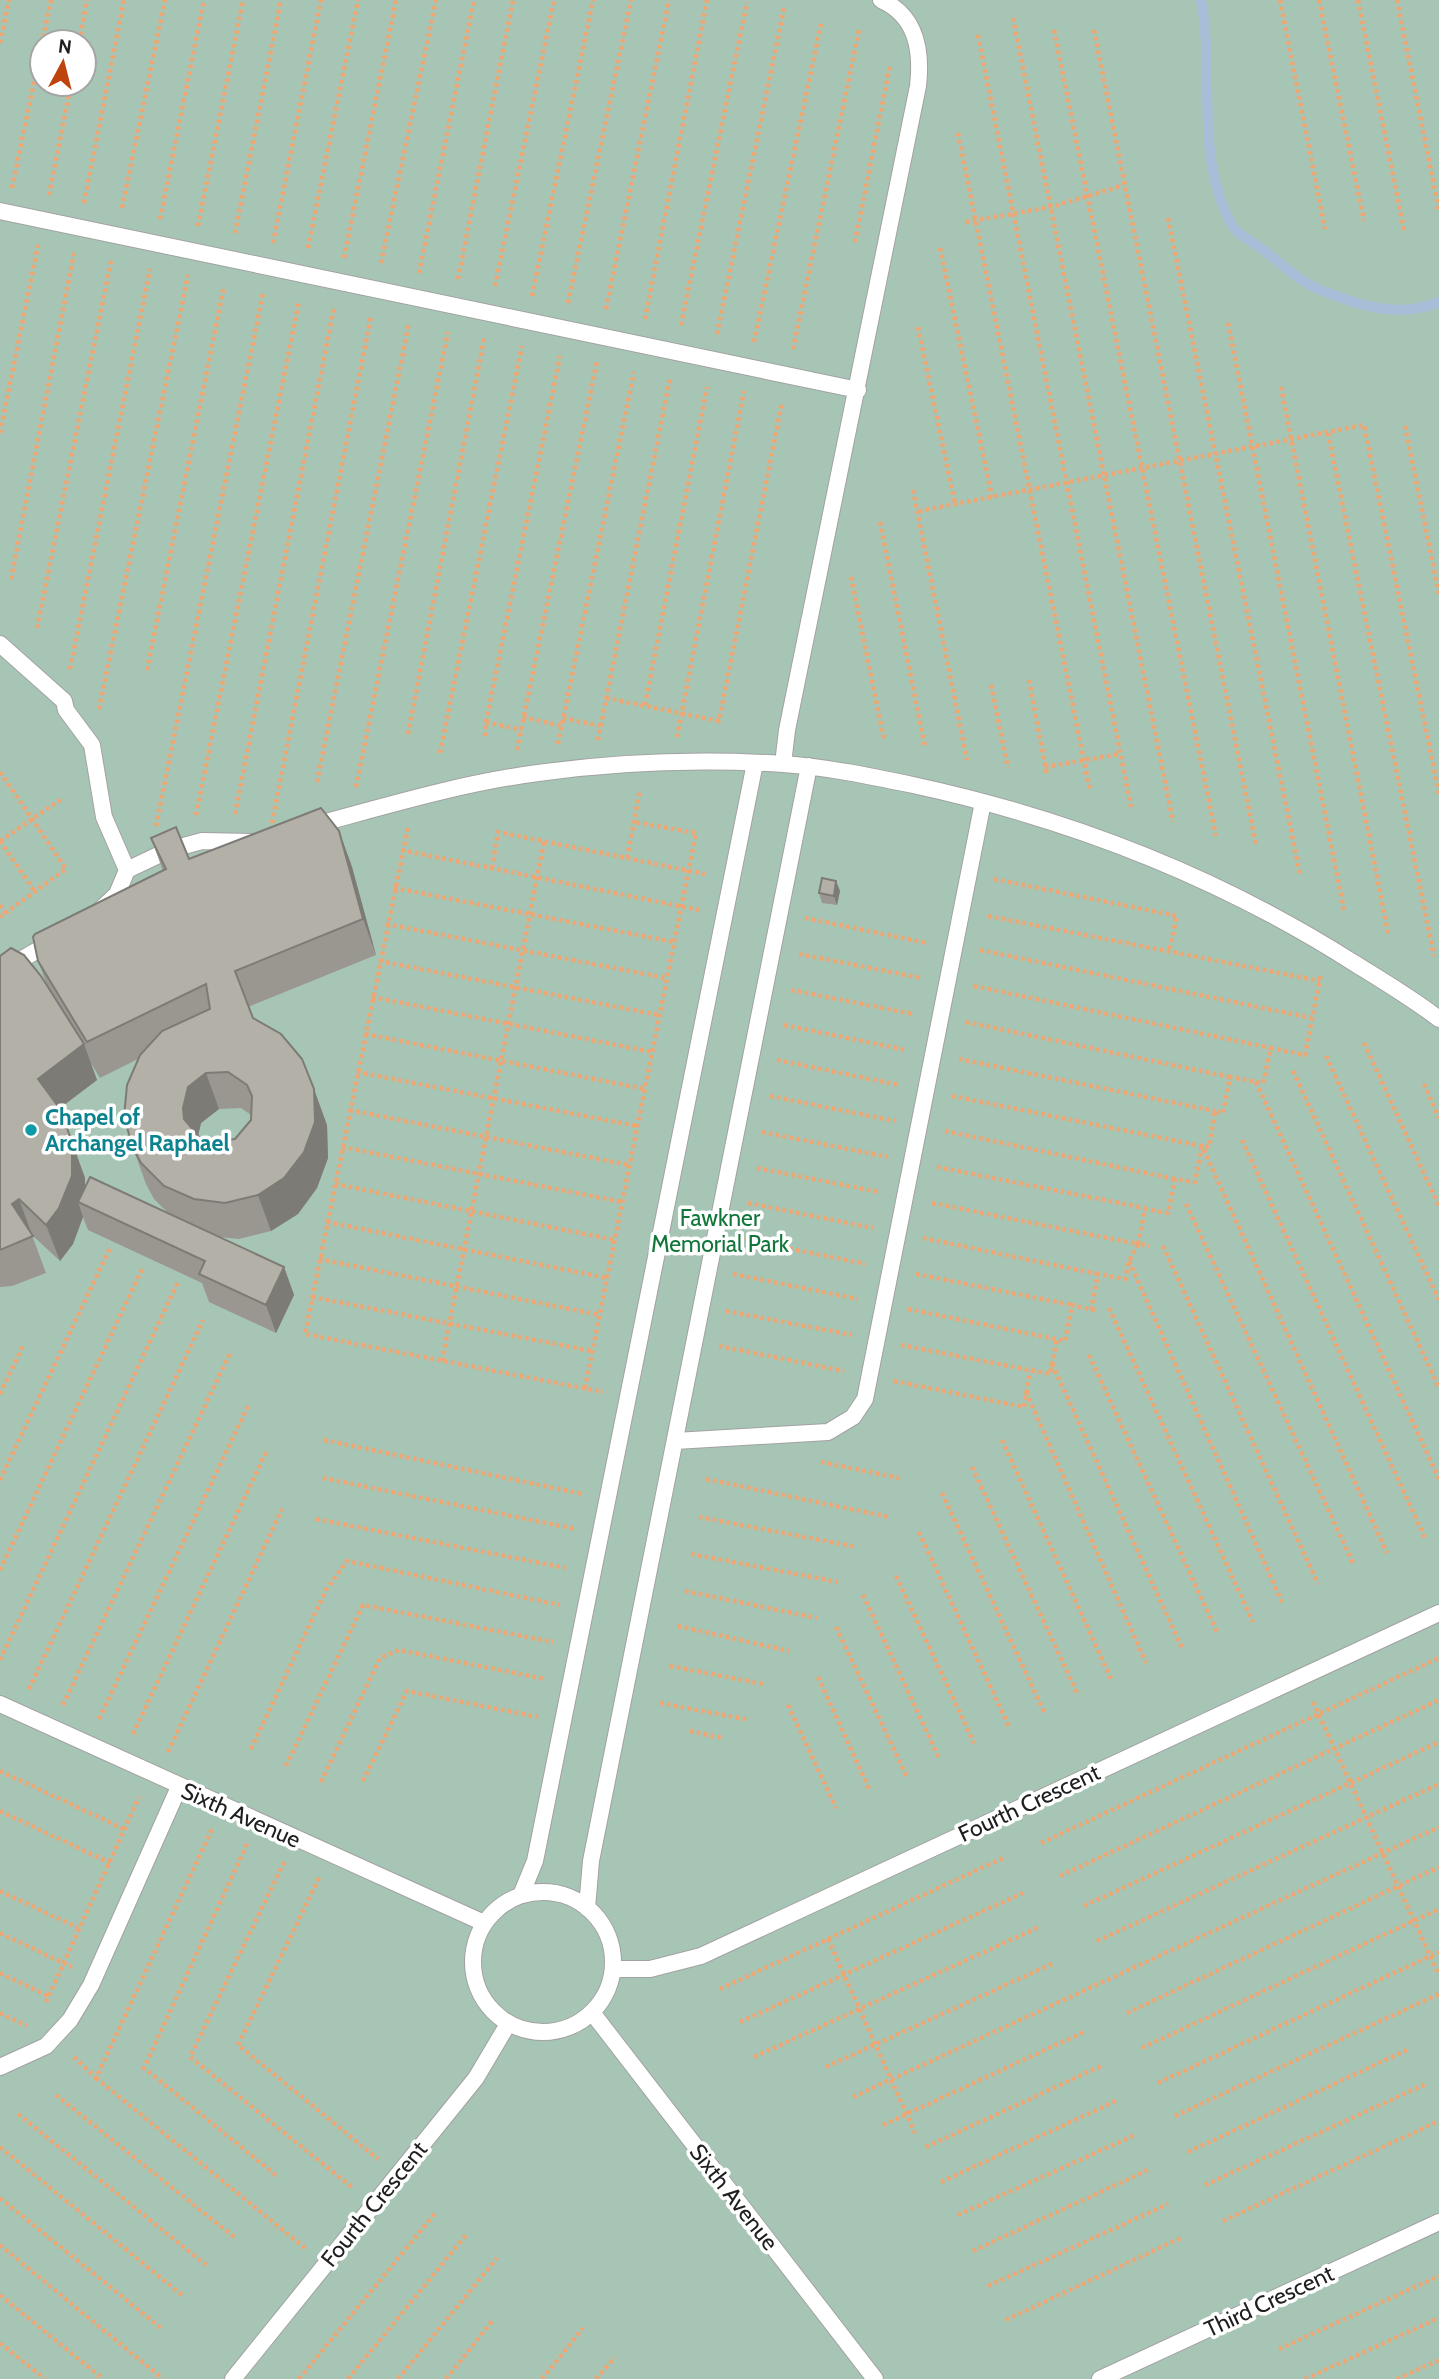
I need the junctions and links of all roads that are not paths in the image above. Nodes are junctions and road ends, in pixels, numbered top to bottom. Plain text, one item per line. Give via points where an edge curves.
1 (881, 0) edge
2 (3, 212) edge
3 (858, 390) junction
4 (0, 644) edge
5 (755, 763) junction
6 (783, 764) junction
7 (809, 766) junction
8 (983, 802) junction
9 (299, 830) edge
10 (269, 839) edge
11 (127, 870) junction
12 (93, 917) edge
13 (71, 930) edge
14 (0, 972) edge
15 (1439, 1019) edge
16 (675, 1441) junction
17 (1439, 1613) edge
18 (0, 1704) edge
19 (179, 1787) junction
20 (521, 1895) junction
21 (587, 1908) junction
22 (484, 1923) junction
23 (613, 1969) junction
24 (593, 2015) junction
25 (508, 2024) junction
26 (0, 2067) edge
27 (1439, 2222) edge
28 (233, 2379) edge
29 (875, 2379) edge
30 (1100, 2379) edge

1 - 3 lane via 909,23 920,61
2 - 3 lane
3 - 6 lane
4 - 11 lane via 64,701 92,745 104,817
5 - 6 lane
5 - 9 lane via 645,764 511,778 417,797
5 - 20 lane via 535,1861
6 - 7 lane
7 - 8 lane
7 - 16 lane
8 - 15 lane via 1112,842 1205,881 1327,945
8 - 16 lane via 865,1399 853,1417 828,1432
10 - 11 lane via 202,842 169,850
11 - 12 lane via 117,894
13 - 14 lane
16 - 21 lane via 591,1861
17 - 23 lane, Fourth Crescent via 701,1956 650,1969
18 - 19 lane, Sixth Avenue
19 - 22 lane, Sixth Avenue
19 - 26 lane via 76,2009 54,2038 30,2056
20 - 21 lane via 567,1896
20 - 22 lane via 500,1906
21 - 23 lane via 611,1946
22 - 25 lane via 474,1944 472,1967 490,2010
23 - 24 lane via 609,1987
24 - 25 lane via 550,2032
24 - 29 lane, Sixth Avenue
25 - 28 lane, Fourth Crescent via 476,2078
27 - 30 lane, Third Crescent

